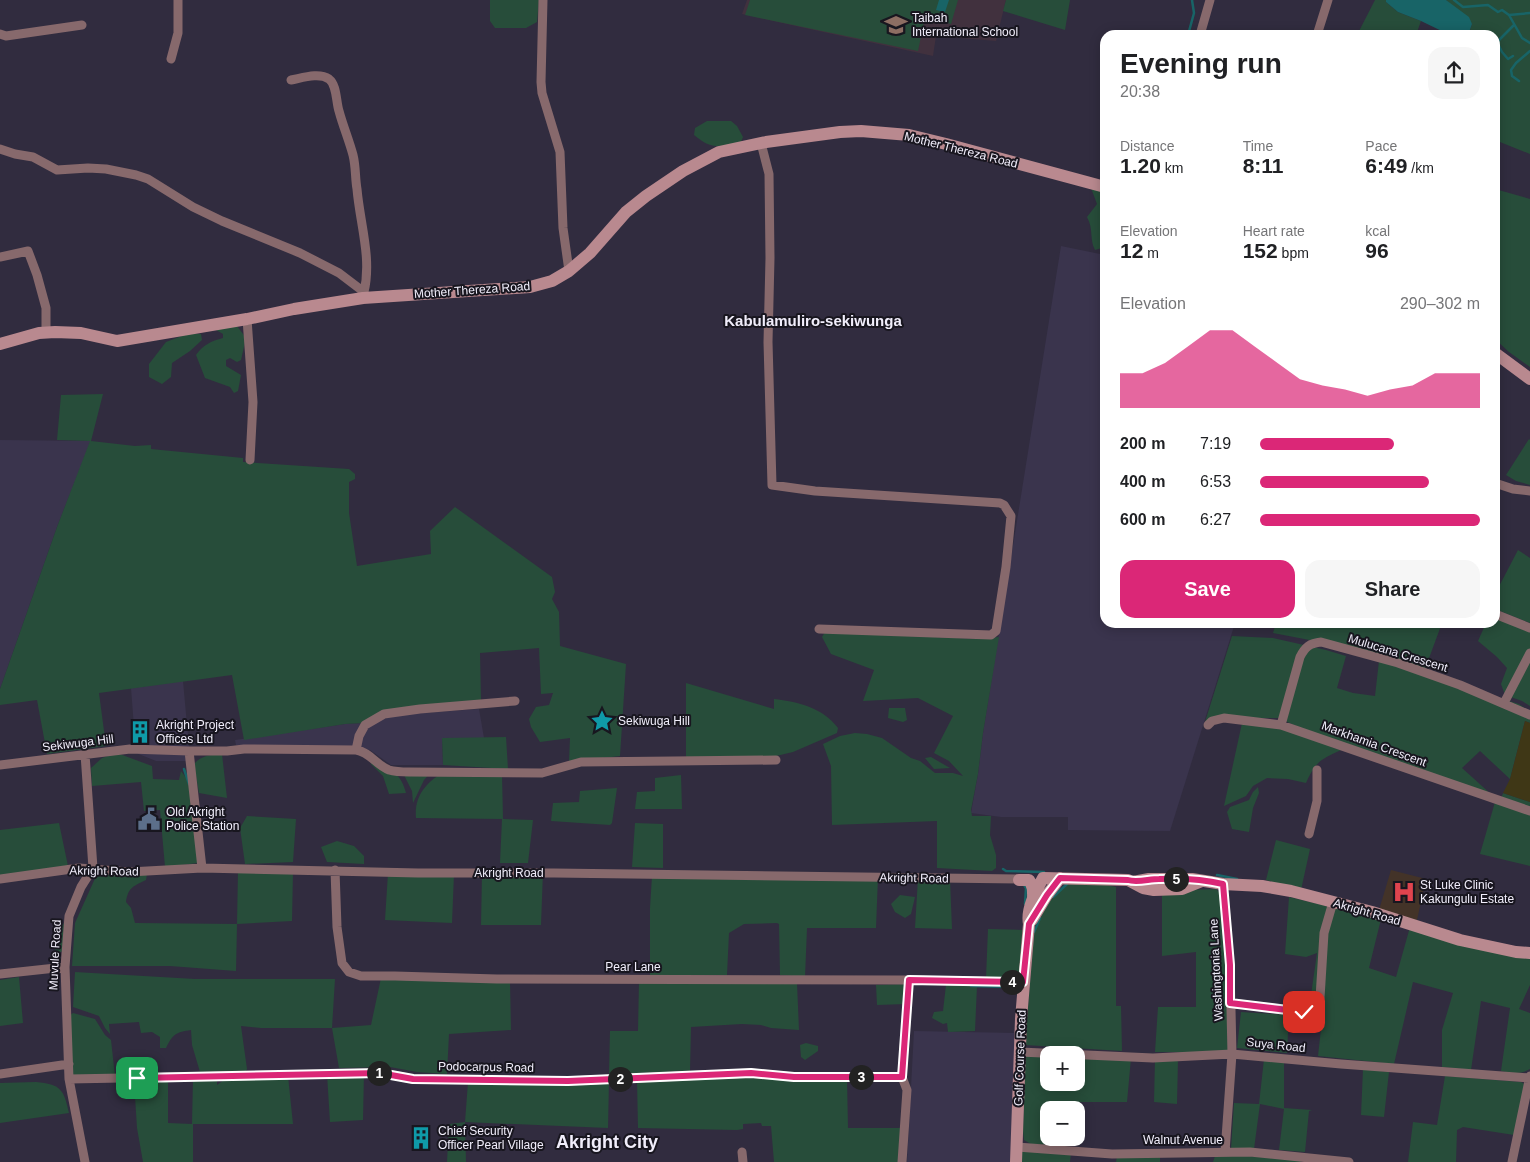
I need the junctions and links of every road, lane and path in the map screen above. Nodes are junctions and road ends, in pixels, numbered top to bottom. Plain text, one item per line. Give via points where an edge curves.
1 (178, 0) edge
2 (543, 0) edge
3 (1210, 0) edge
4 (1328, 0) edge
5 (82, 24) dead end
6 (1201, 30) edge
7 (1319, 30) edge
8 (0, 34) edge
9 (171, 59) dead end
10 (292, 80) dead end
11 (761, 143) junction
12 (0, 149) edge
13 (1100, 186) edge
14 (0, 257) edge
15 (569, 271) junction
16 (364, 295) junction
17 (247, 320) junction
18 (46, 332) junction
19 (0, 344) edge
20 (1500, 357) edge
21 (1530, 379) edge
22 (250, 460) dead end
23 (1500, 485) edge
24 (1530, 491) edge
25 (1500, 616) edge
26 (1530, 628) edge
27 (819, 629) dead end
28 (1530, 652) edge
29 (515, 701) dead end
30 (1504, 703) junction
31 (1530, 715) edge
32 (1208, 725) dead end
33 (1281, 725) junction
34 (356, 750) junction
35 (189, 751) junction
36 (85, 754) junction
37 (776, 760) dead end
38 (0, 765) edge
39 (1317, 770) dead end
40 (1530, 812) edge
41 (1309, 834) dead end
42 (93, 868) junction
43 (202, 868) junction
44 (335, 870) junction
45 (1043, 878) junction
46 (1060, 878) junction
47 (0, 879) edge
48 (1019, 880) junction
49 (1223, 884) junction
50 (1033, 900) junction
51 (1333, 902) junction
52 (1029, 924) junction
53 (1530, 953) edge
54 (65, 967) junction
55 (0, 974) edge
56 (909, 980) junction
57 (1023, 982) junction
58 (1230, 1003) junction
59 (1020, 1052) junction
60 (1232, 1054) junction
61 (69, 1064) junction
62 (0, 1074) edge
63 (902, 1077) junction
64 (1529, 1077) edge
65 (69, 1079) junction
66 (1017, 1146) junction
67 (742, 1152) dead end
68 (1225, 1152) junction
69 (1210, 1157) edge
70 (1112, 1158) edge
71 (1303, 1159) edge
72 (85, 1162) edge
73 (743, 1162) edge
74 (902, 1162) edge
75 (1016, 1162) edge
76 (1349, 1162) edge
77 (1512, 1162) edge

1 - 9 street via 178,33
2 - 15 street via 542,93 560,152 563,228
3 - 6 street
4 - 7 street
5 - 8 street via 6,36
10 - 16 street via 322,76 331,80 356,171 367,259
11 - 13 street, Mother Thereza Road via 840,132 909,135
11 - 15 street, Mother Thereza Road via 719,152 665,182 626,212 590,253
11 - 27 street via 769,174 768,342 772,485 815,492 1000,503 1011,516 996,631 991,635
12 - 16 street via 33,157 61,171 106,169 148,179 193,207 331,269
14 - 18 street via 28,250 46,308
15 - 16 street, Mother Thereza Road via 552,281 530,287
16 - 17 street, Mother Thereza Road
17 - 18 street, Mother Thereza Road via 117,341 80,333
17 - 22 street via 253,402
18 - 19 street, Mother Thereza Road
20 - 21 street
23 - 24 street
25 - 26 street
28 - 30 street
29 - 34 street via 384,714 365,725
30 - 31 street, Mulucana Crescent
30 - 33 street, Mulucana Crescent via 1398,663 1321,642 1305,648 1300,656
32 - 33 street, Markhamia Crescent via 1224,718
33 - 40 street, Markhamia Crescent
34 - 35 street, Sekiwuga Hill via 244,748
34 - 37 street via 366,752 389,770 409,772 542,774 581,762
35 - 36 street, Sekiwuga Hill via 135,749
35 - 43 street
36 - 38 street, Sekiwuga Hill
36 - 42 street
39 - 41 street via 1317,801
42 - 43 street, Akright Road via 129,872
42 - 47 street, Akright Road
42 - 54 street, Muvule Road via 69,916
43 - 44 street, Akright Road
44 - 48 street, Akright Road
44 - 56 street, Pear Lane via 336,927 342,964 349,972 361,976 497,980
45 - 46 street, Akright Road
45 - 48 street, Akright Road
45 - 50 street, Golf Course Road
46 - 49 street, Akright Road via 1133,882 1192,879
46 - 52 street, Golf Course Road
48 - 50 street via 1029,880
49 - 51 street, Akright Road via 1262,886
49 - 58 street, Washingtonia Lane
50 - 52 street, Golf Course Road
51 - 53 street, Akright Road via 1460,940
51 - 58 street via 1324,933 1317,1009 1310,1012
52 - 57 street, Golf Course Road
54 - 55 street
54 - 61 street, Muvule Road
56 - 57 street, Pear Lane
56 - 63 street
57 - 59 street, Golf Course Road
58 - 60 street, Washingtonia Lane
59 - 60 street, Suya Road via 1153,1058
59 - 66 street, Golf Course Road
60 - 64 street, Suya Road
60 - 68 street, Washingtonia Lane
61 - 62 street
61 - 65 street, Muvule Road
63 - 65 street, Podocarpus Road via 794,1077 751,1073 568,1081 413,1079 380,1073
63 - 74 street via 907,1090
64 - 77 street
65 - 72 street, Muvule Road
66 - 70 street, Walnut Avenue
66 - 75 street, Golf Course Road
67 - 73 street
68 - 69 street, Walnut Avenue
68 - 71 street, Walnut Avenue
69 - 70 street, Walnut Avenue
71 - 76 street, Walnut Avenue

